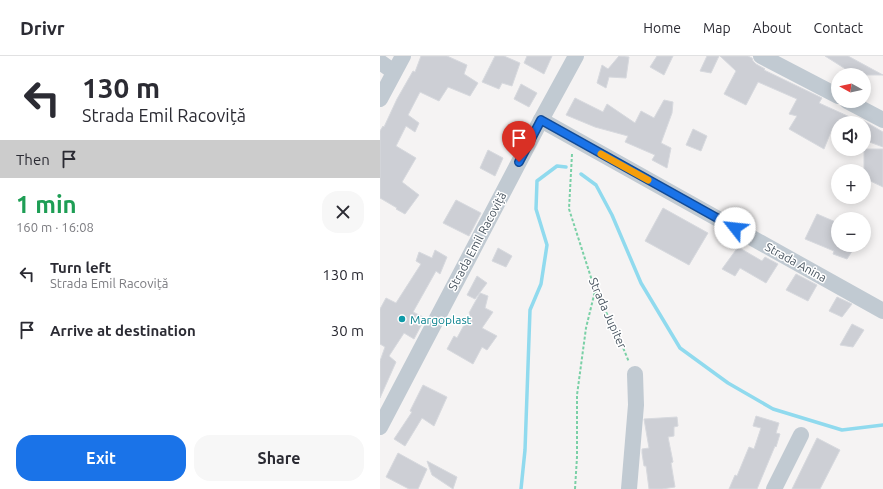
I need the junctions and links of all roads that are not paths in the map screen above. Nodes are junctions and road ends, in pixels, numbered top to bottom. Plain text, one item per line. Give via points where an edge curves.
1 (403, 56) edge
2 (576, 56) edge
3 (761, 56) edge
4 (380, 62) edge
5 (394, 72) junction
6 (831, 92) edge
7 (380, 99) edge
8 (860, 108) edge
9 (541, 120) junction
10 (883, 120) edge
11 (883, 311) edge
12 (635, 374) road end
13 (380, 427) edge
14 (801, 435) dead end
15 (630, 489) edge
16 (774, 489) edge

1 - 5 street
2 - 9 street, Strada Emil Racoviță
3 - 6 street
4 - 5 street
5 - 7 street
8 - 10 street
9 - 11 street, Strada Anina
9 - 13 street, Strada Emil Racoviță
12 - 15 street via 636,405
14 - 16 street

